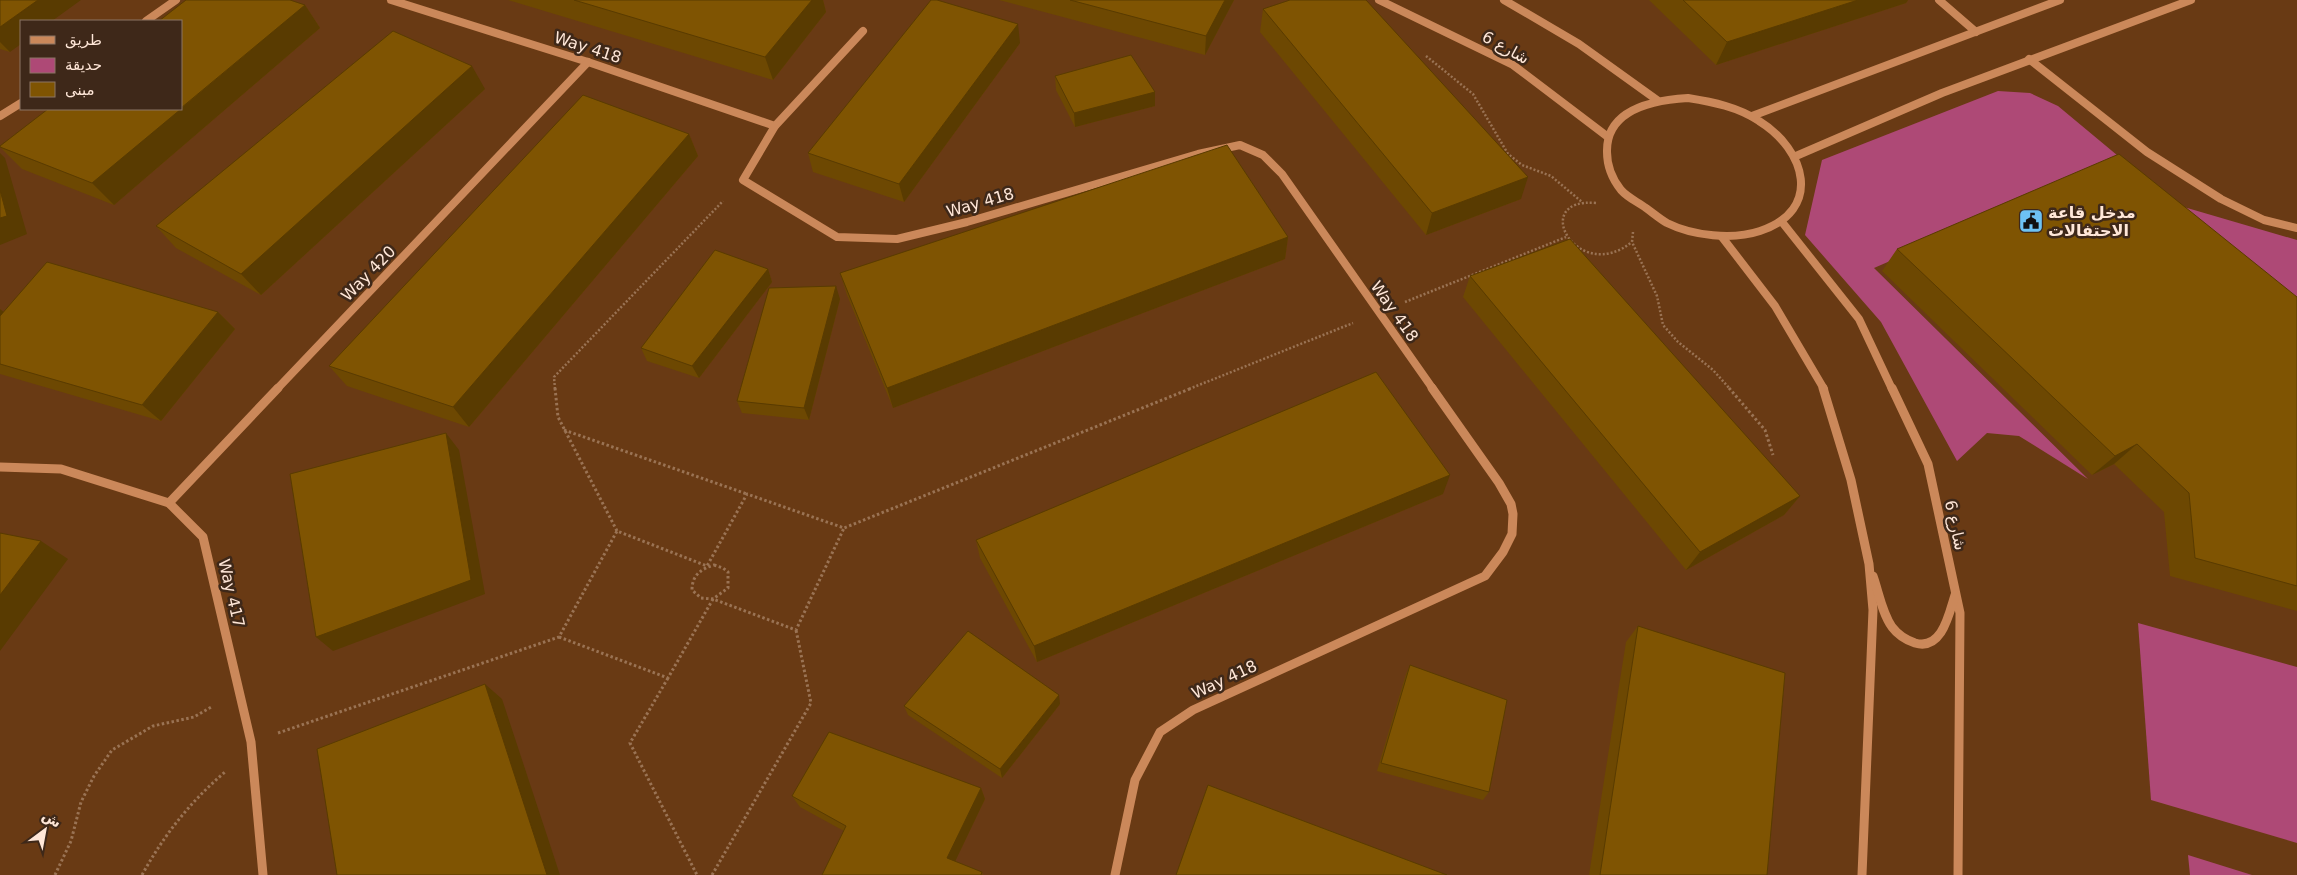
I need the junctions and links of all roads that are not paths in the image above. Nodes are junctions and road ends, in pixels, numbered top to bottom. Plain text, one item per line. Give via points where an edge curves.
1 (176, 0) edge
2 (390, 0) edge
3 (1379, 0) edge
4 (1504, 0) edge
5 (1939, 0) edge
6 (2060, 0) edge
7 (2191, 0) edge
8 (147, 20) edge
9 (863, 31) dead end
10 (1976, 32) junction
11 (2029, 59) junction
12 (588, 62) junction
13 (1657, 100) junction
14 (20, 104) edge
15 (0, 116) edge
16 (1752, 116) junction
17 (775, 126) junction
18 (1608, 137) junction
19 (1796, 156) junction
20 (1782, 222) junction
21 (2297, 228) edge
22 (1722, 236) junction
23 (0, 467) edge
24 (169, 503) junction
25 (1869, 564) junction
26 (1956, 595) junction
27 (263, 875) edge
28 (1115, 875) edge
29 (1862, 875) edge
30 (1958, 875) edge

1 - 8 street
2 - 12 street, Way 418
3 - 18 street, شارع 6 via 1513,65
4 - 13 street via 1579,44
5 - 10 street
6 - 10 street
7 - 11 street
9 - 17 street
10 - 16 street
11 - 19 street via 1873,120
11 - 21 street via 2147,152 2221,199 2264,220
12 - 17 street, Way 418
12 - 24 street, Way 420
13 - 16 street via 1688,98 1721,104
13 - 18 street via 1618,120
14 - 15 street
16 - 19 street via 1778,134
17 - 28 street, Way 418 via 743,180 837,237 897,239 1240,145 1263,155 1282,174 1499,483 1511,505 1513,530 1503,554 1485,576 1193,710 1160,732 1135,780
18 - 22 street via 1606,156 1612,175 1625,195 1669,224 1695,233
19 - 20 street via 1803,181 1799,204
20 - 22 street via 1755,234
20 - 26 street, شارع 6 via 1859,319 1928,464
22 - 25 street via 1776,306 1822,384 1851,480
23 - 24 street, Way 417 via 60,469
24 - 27 street, Way 417 via 203,537 251,742
25 - 26 street via 1892,627 1919,645 1934,641 1944,631
25 - 29 street via 1873,610
26 - 30 street, شارع 6 via 1960,612

